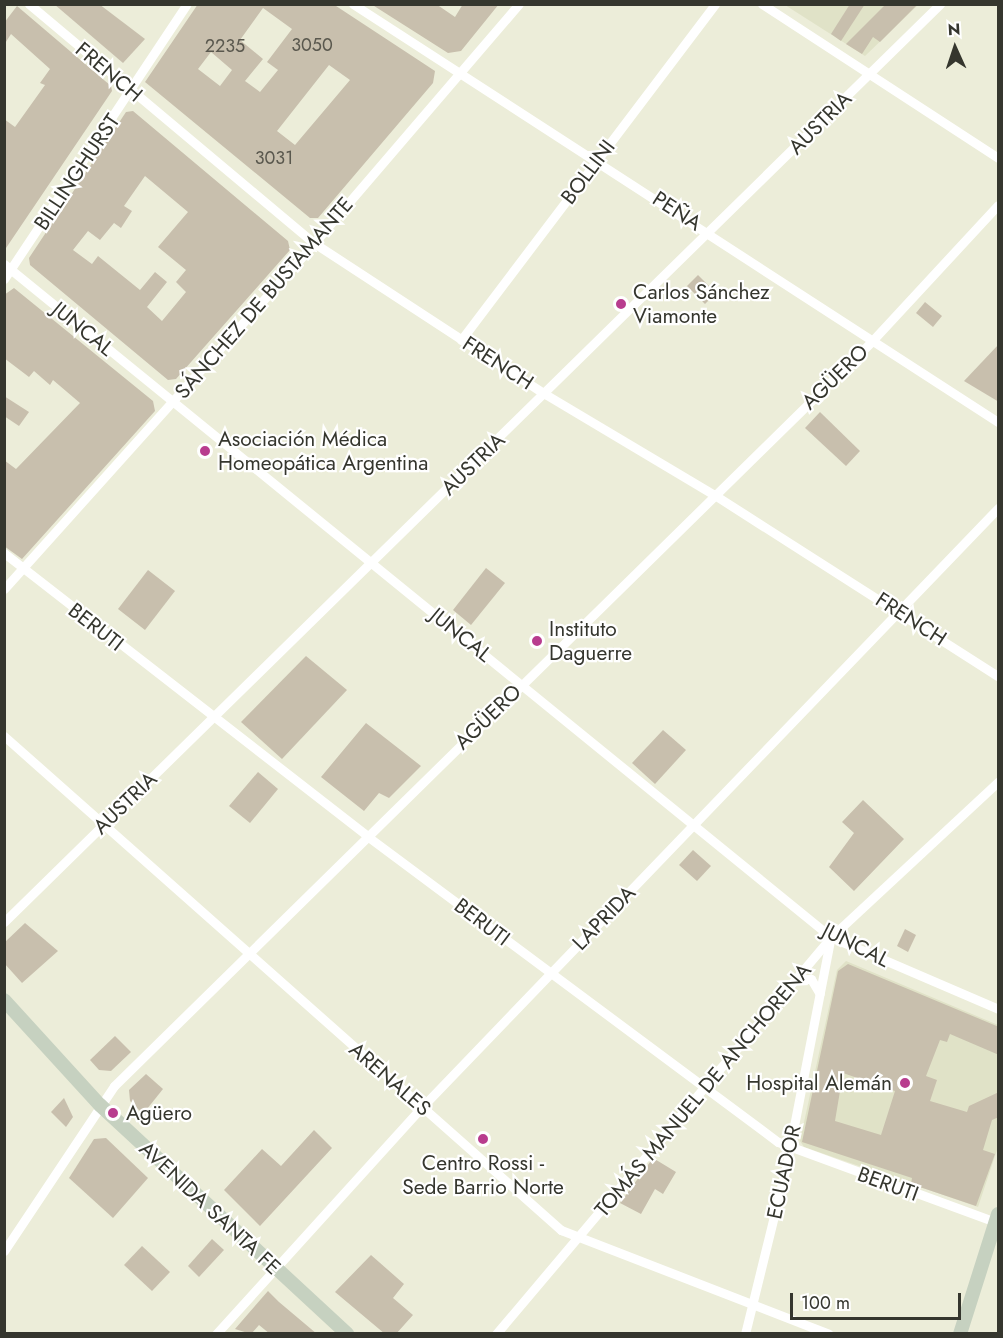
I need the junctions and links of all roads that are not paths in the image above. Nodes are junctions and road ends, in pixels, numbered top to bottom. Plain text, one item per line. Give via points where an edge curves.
1 (29, 4) edge
2 (187, 4) edge
3 (353, 4) edge
4 (519, 4) edge
5 (715, 4) edge
6 (762, 4) edge
7 (940, 4) edge
8 (460, 74) junction
9 (870, 74) junction
10 (131, 91) junction
11 (999, 158) edge
12 (597, 160) junction
13 (999, 205) edge
14 (711, 233) junction
15 (314, 243) junction
16 (8, 267) edge
17 (4, 279) edge
18 (461, 340) junction
19 (872, 341) junction
20 (545, 394) junction
21 (173, 402) junction
22 (999, 422) edge
23 (713, 494) junction
24 (999, 508) edge
25 (4, 553) edge
26 (372, 562) junction
27 (22, 569) junction
28 (4, 589) edge
29 (899, 612) junction
30 (999, 676) edge
31 (522, 684) junction
32 (213, 718) junction
33 (4, 736) edge
34 (999, 782) edge
35 (104, 824) junction
36 (695, 825) junction
37 (367, 836) junction
38 (4, 922) edge
39 (831, 937) junction
40 (248, 954) junction
41 (550, 972) junction
42 (796, 980) junction
43 (821, 997) junction
44 (4, 1000) edge
45 (999, 1009) edge
46 (704, 1087) junction
47 (100, 1105) junction
48 (422, 1107) junction
49 (790, 1147) junction
50 (998, 1220) edge
51 (576, 1239) junction
52 (4, 1251) edge
53 (274, 1268) junction
54 (754, 1306) junction
55 (216, 1334) edge
56 (347, 1334) edge
57 (496, 1334) edge
58 (745, 1334) edge
59 (829, 1334) edge
60 (960, 1334) edge

1 - 10 street, FRENCH
2 - 10 street, BILLINGHURST
3 - 8 street, PEÑA
4 - 8 street, SÁNCHEZ DE BUSTAMANTE
5 - 12 street, BOLLINI
6 - 9 street
7 - 9 street, AUSTRIA
8 - 12 street, PEÑA
8 - 15 street, SÁNCHEZ DE BUSTAMANTE
9 - 11 street
9 - 14 street, AUSTRIA
10 - 15 street, FRENCH
10 - 16 street, BILLINGHURST
12 - 14 street, PEÑA
12 - 18 street, BOLLINI
13 - 19 street, AGÜERO
14 - 19 street, PEÑA
14 - 20 street, AUSTRIA
15 - 18 street, FRENCH
15 - 21 street, SÁNCHEZ DE BUSTAMANTE
16 - 17 street, BILLINGHURST
16 - 21 street, JUNCAL
18 - 20 street, FRENCH
19 - 22 street, PEÑA
19 - 23 street, AGÜERO
20 - 23 street, FRENCH
20 - 26 street, AUSTRIA
21 - 26 street, JUNCAL
21 - 27 street, SÁNCHEZ DE BUSTAMANTE
23 - 29 street, FRENCH
23 - 31 street, AGÜERO
24 - 29 street, LAPRIDA
25 - 27 street, BERUTI
26 - 31 street, JUNCAL
26 - 32 street, AUSTRIA
27 - 28 street, SÁNCHEZ DE BUSTAMANTE
27 - 32 street, BERUTI
29 - 30 street, FRENCH
29 - 36 street, LAPRIDA
31 - 36 street, JUNCAL
31 - 37 street, AGÜERO
32 - 35 street, AUSTRIA
32 - 37 street, BERUTI
33 - 35 street, ARENALES
34 - 39 street, TOMÁS MANUEL DE ANCHORENA
35 - 38 street, AUSTRIA
35 - 40 street, ARENALES
36 - 39 street, JUNCAL
36 - 41 street, LAPRIDA
37 - 40 street, AGÜERO
37 - 41 street, BERUTI
39 - 42 street, TOMÁS MANUEL DE ANCHORENA
39 - 43 street, ECUADOR
39 - 45 street, JUNCAL
40 - 47 street, AGÜERO
40 - 48 street, ARENALES
41 - 46 street, BERUTI
41 - 48 street, LAPRIDA
42 - 43 street via 811,979
42 - 46 street, TOMÁS MANUEL DE ANCHORENA
43 - 49 street, ECUADOR
44 - 47 main road, AVENIDA SANTA FE
46 - 49 street, BERUTI
46 - 51 street, TOMÁS MANUEL DE ANCHORENA
47 - 52 street, AGÜERO
47 - 53 main road, AVENIDA SANTA FE
48 - 51 street, ARENALES
48 - 53 street, LAPRIDA
49 - 50 street, BERUTI
49 - 54 street, ECUADOR
50 - 60 main road
51 - 54 street, ARENALES
51 - 57 street, TOMÁS MANUEL DE ANCHORENA
53 - 55 street, LAPRIDA
53 - 56 main road, AVENIDA SANTA FE
54 - 58 street, ECUADOR
54 - 59 street, ARENALES

